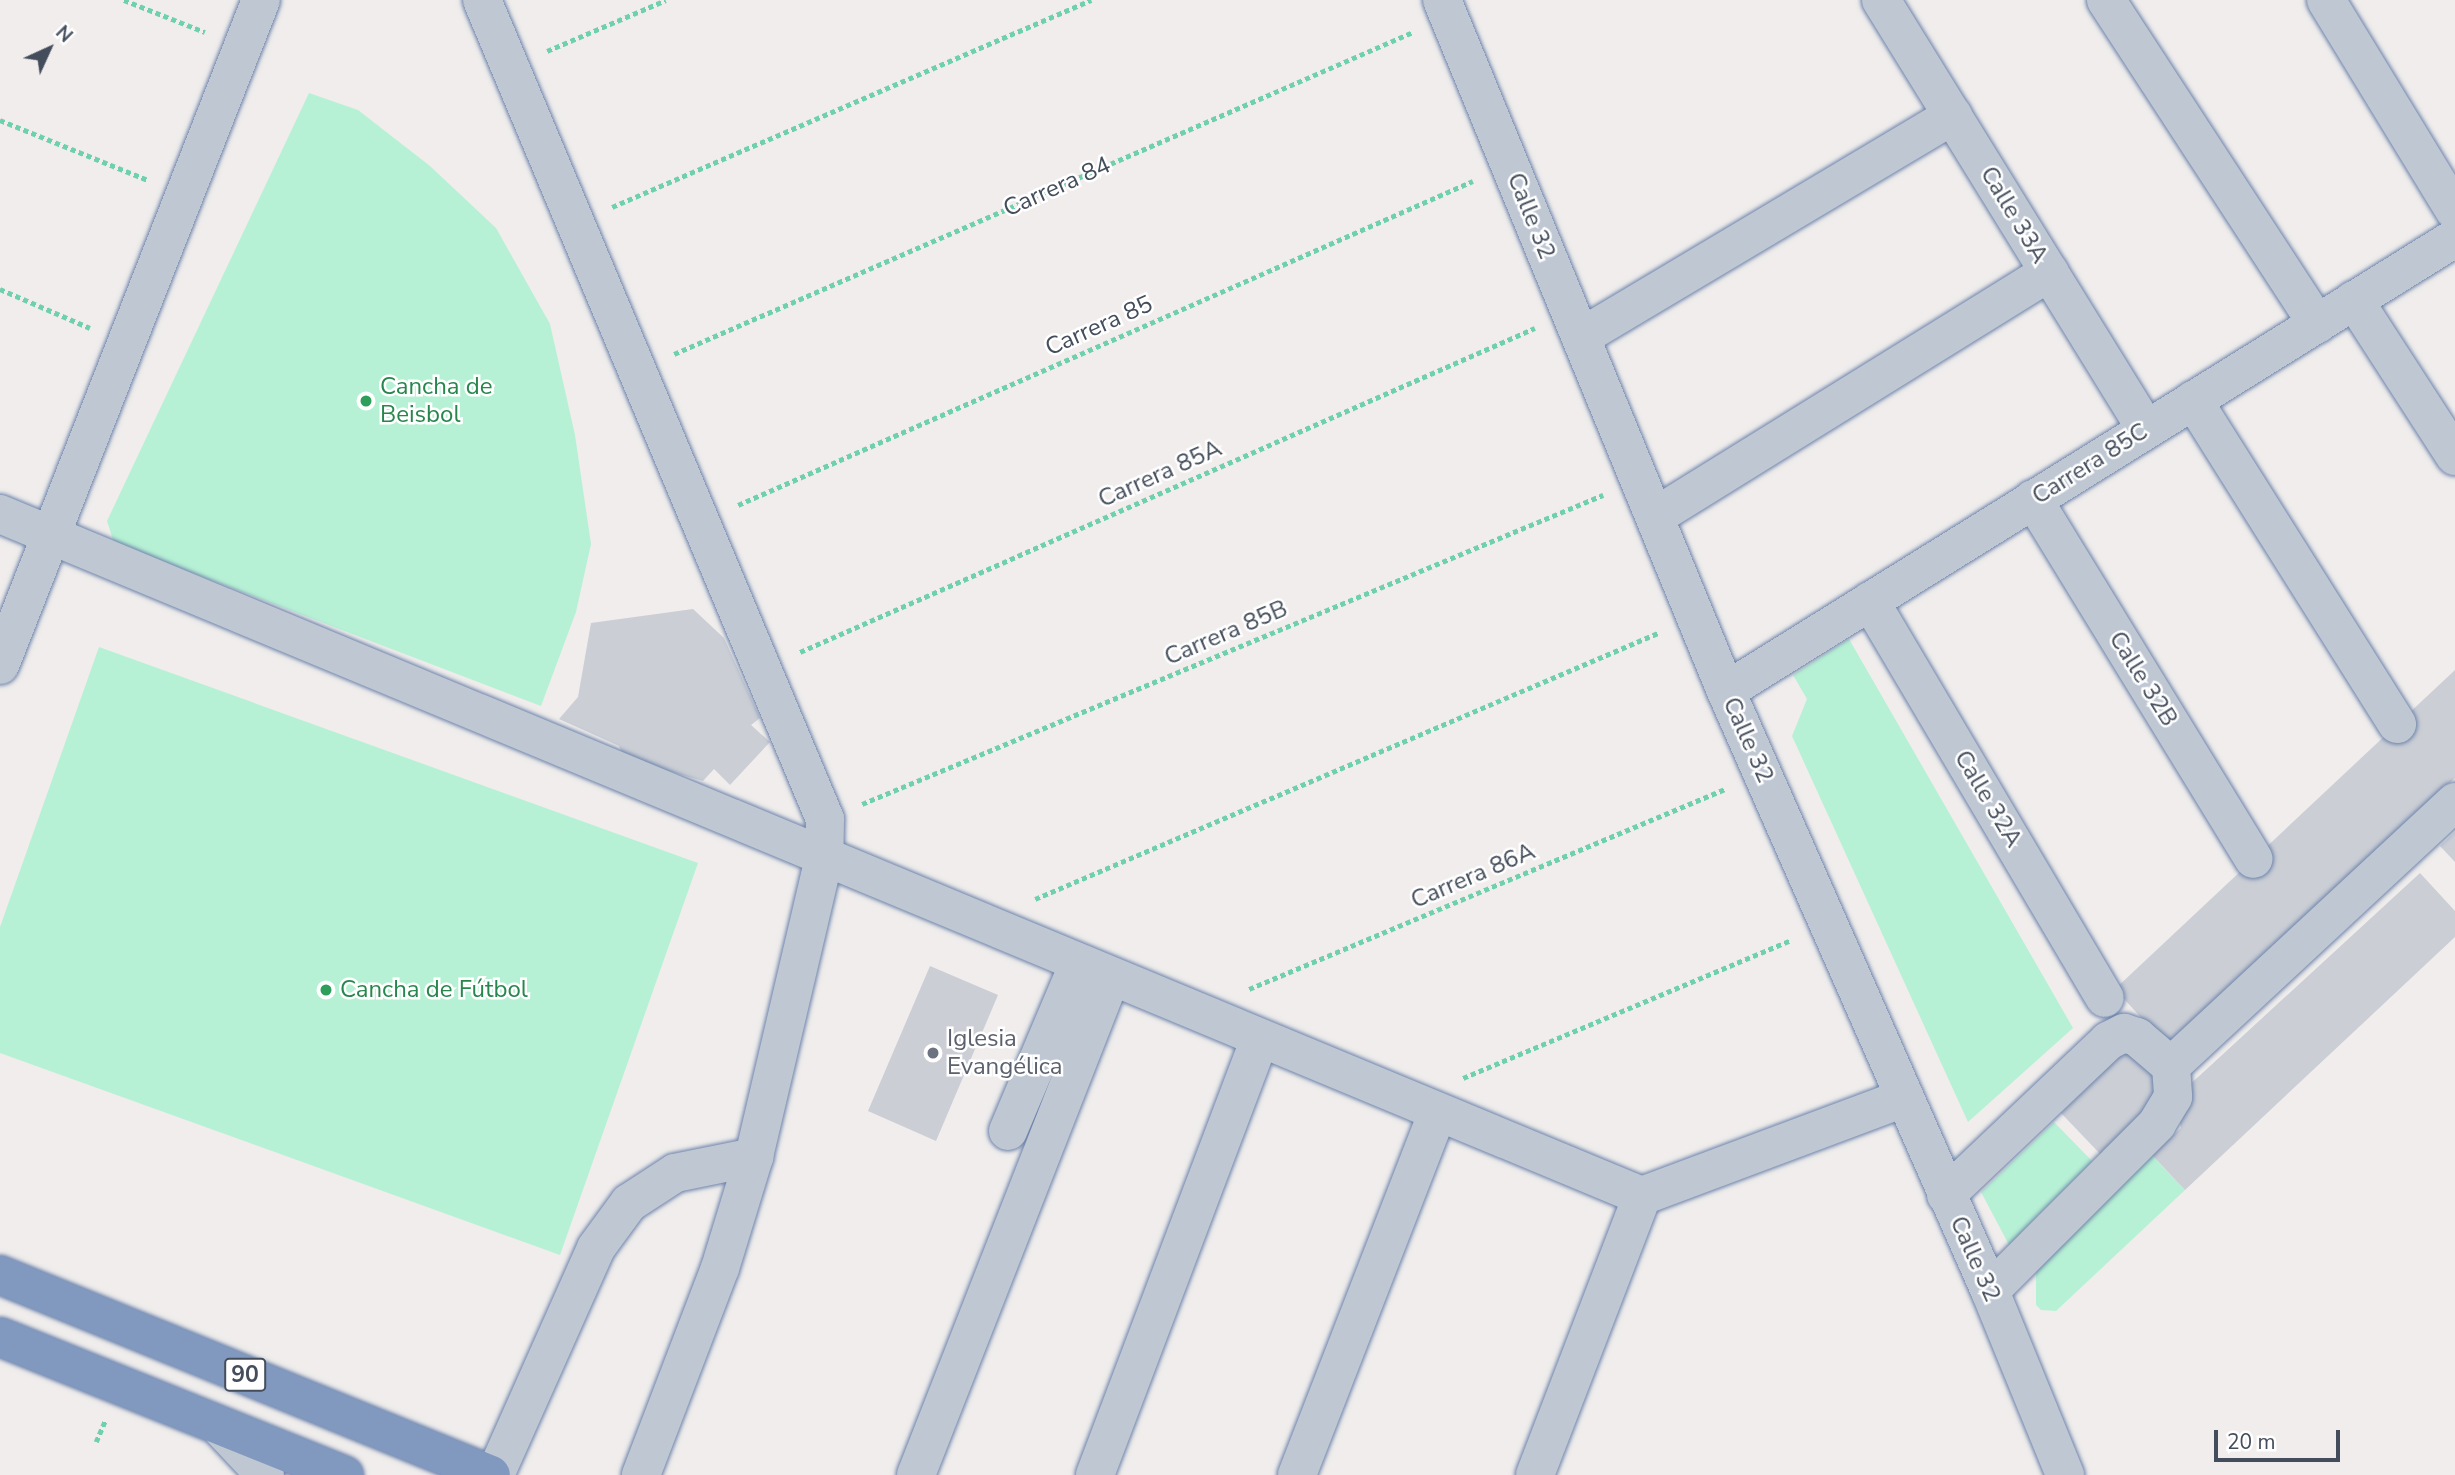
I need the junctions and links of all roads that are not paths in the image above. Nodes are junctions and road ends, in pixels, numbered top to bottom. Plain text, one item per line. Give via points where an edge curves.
1 (261, 0) edge
2 (482, 0) edge
3 (1881, 0) edge
4 (2105, 0) edge
5 (2326, 0) edge
6 (1455, 6) edge
7 (1953, 115) junction
8 (2455, 211) edge
9 (2455, 238) edge
10 (2049, 272) junction
11 (2354, 300) junction
12 (2317, 324) junction
13 (1576, 325) junction
14 (2193, 400) junction
15 (2146, 429) junction
16 (2455, 456) edge
17 (2033, 499) junction
18 (0, 514) edge
19 (1656, 516) junction
20 (51, 535) junction
21 (1870, 601) junction
22 (0, 665) edge
23 (1726, 691) junction
24 (2397, 724) dead end
25 (2455, 803) edge
26 (824, 858) junction
27 (2254, 859) dead end
28 (1095, 970) junction
29 (2105, 998) dead end
30 (1261, 1038) junction
31 (2171, 1066) junction
32 (1903, 1098) junction
33 (1425, 1106) junction
34 (1008, 1131) dead end
35 (754, 1157) junction
36 (1946, 1195) junction
37 (1642, 1196) junction
38 (0, 1275) edge
39 (1990, 1291) junction
40 (0, 1337) edge
41 (219, 1426) junction
42 (265, 1475) edge
43 (344, 1475) edge
44 (493, 1475) edge
45 (641, 1475) edge
46 (916, 1475) edge
47 (1095, 1475) edge
48 (1297, 1475) edge
49 (1535, 1475) edge
50 (2065, 1475) edge

1 - 20 street
2 - 26 street via 825,819
3 - 7 street, Calle 33A
4 - 12 street
5 - 8 street
6 - 13 street, Calle 32 via 1510,164
7 - 10 street, Calle 33A
7 - 13 street
9 - 11 street, Carrera 85C
10 - 15 street, Calle 33A
10 - 19 street
11 - 12 street, Carrera 85C
11 - 16 street
12 - 14 street, Carrera 85C
13 - 19 street, Calle 32
14 - 15 street, Carrera 85C
14 - 24 street
15 - 17 street, Carrera 85C
17 - 21 street, Carrera 85C
17 - 27 street, Calle 32B
18 - 20 street
19 - 23 street, Calle 32
20 - 22 street
20 - 26 street
21 - 23 street, Carrera 85C
21 - 29 street, Calle 32A
23 - 32 street, Calle 32
25 - 31 street
26 - 28 street
26 - 35 street
28 - 30 street
28 - 34 street
28 - 46 street
30 - 33 street
30 - 47 street
31 - 36 street via 2137,1037 2124,1033 2108,1041
31 - 39 street via 2173,1097 2157,1124
32 - 36 street, Calle 32
32 - 37 street
33 - 37 street
33 - 48 street
35 - 44 street via 675,1173 629,1203 596,1248
35 - 45 street via 720,1268
36 - 39 street, Calle 32
37 - 49 street
38 - 44 highway, 90
39 - 50 street, Calle 32
40 - 41 highway, 90
41 - 42 street
41 - 43 highway, 90

